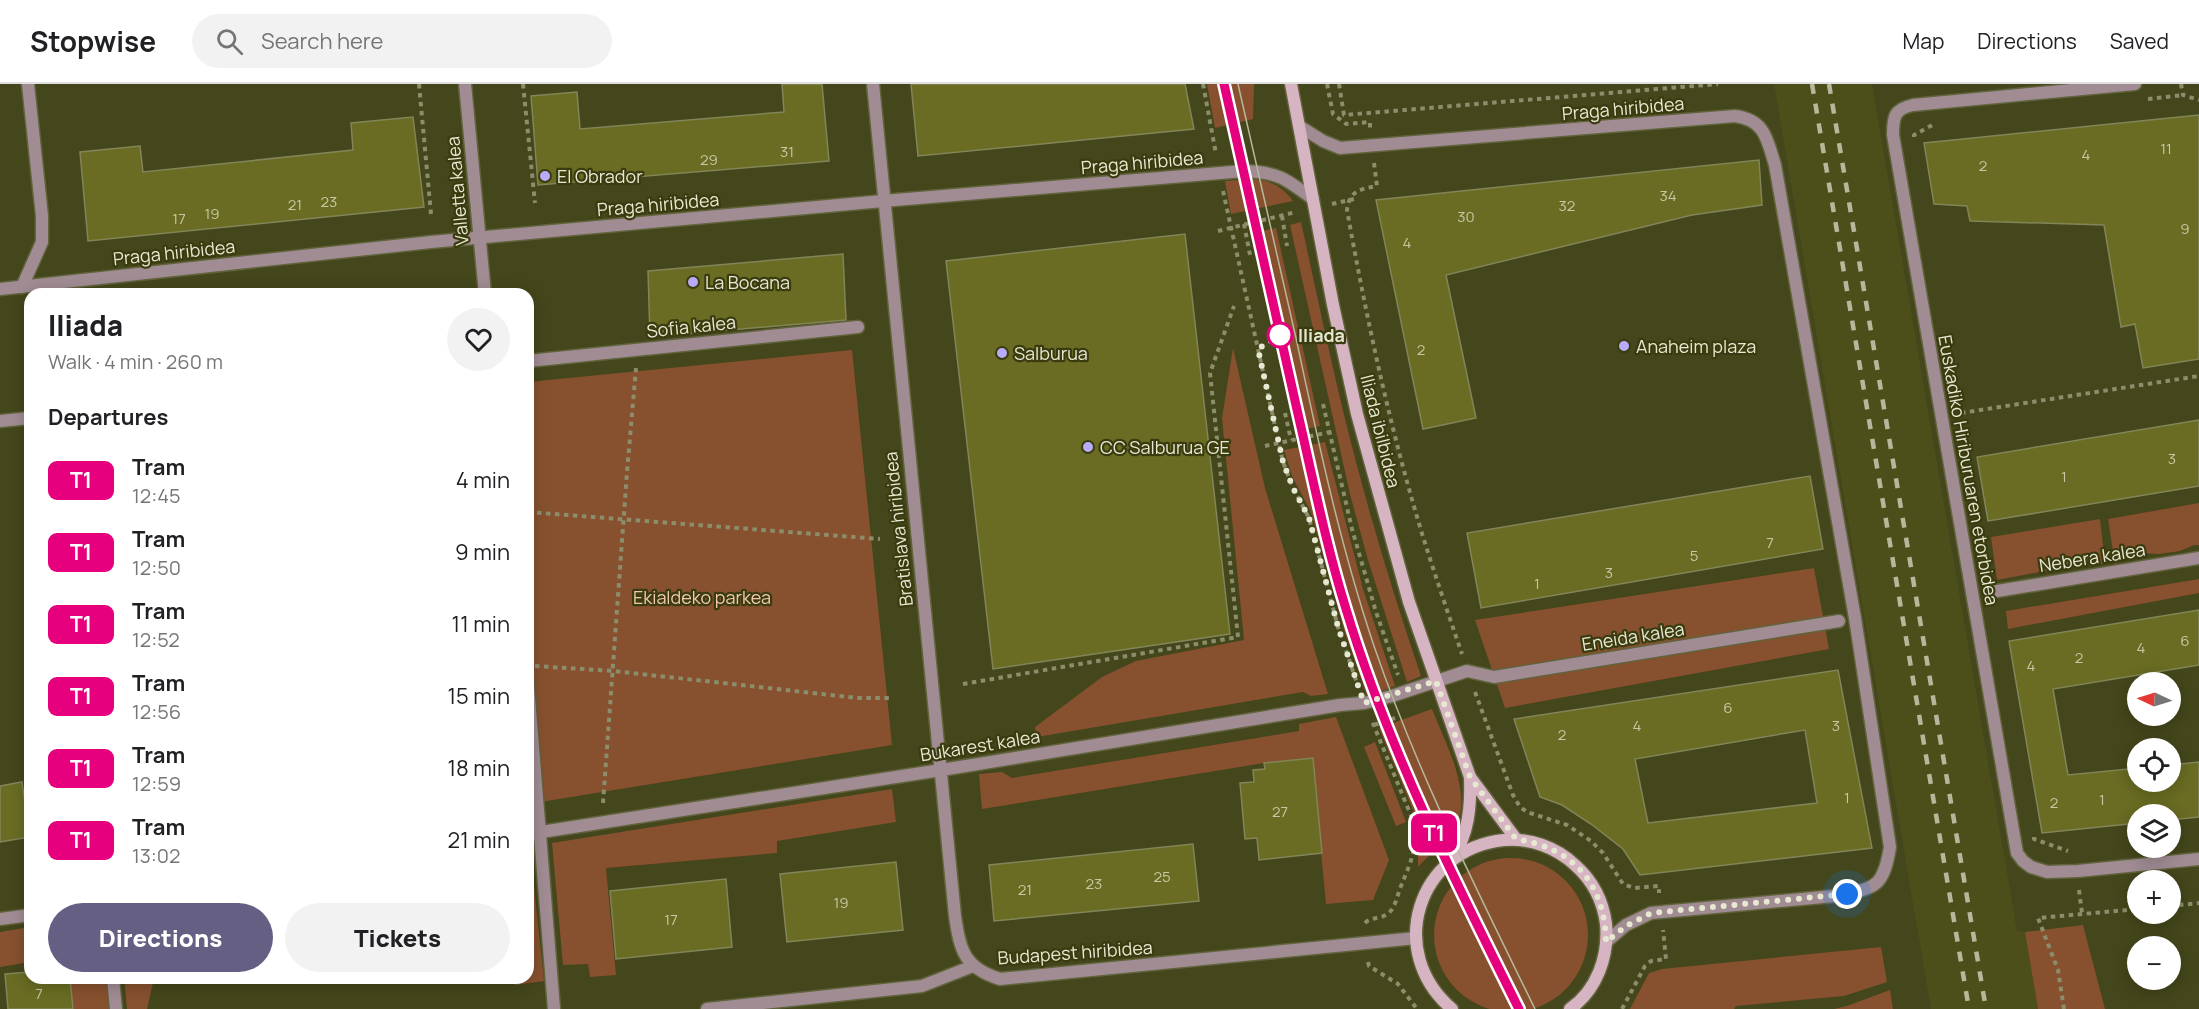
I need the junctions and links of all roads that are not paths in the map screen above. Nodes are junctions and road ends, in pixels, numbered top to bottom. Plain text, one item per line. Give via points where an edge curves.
1 (28, 84) edge
2 (465, 84) edge
3 (873, 84) edge
4 (1291, 84) edge
5 (2135, 84) edge
6 (1299, 126) junction
7 (883, 201) junction
8 (1314, 203) junction
9 (480, 238) junction
10 (22, 287) junction
11 (484, 288) edge
12 (0, 290) edge
13 (858, 327) dead end
14 (534, 360) edge
15 (24, 419) edge
16 (0, 421) edge
17 (2199, 558) edge
18 (1991, 592) dead end
19 (1839, 621) dead end
20 (1436, 681) junction
21 (941, 770) junction
22 (1470, 777) junction
23 (534, 833) edge
24 (1516, 839) junction
25 (534, 841) edge
26 (2199, 859) edge
27 (1449, 862) junction
28 (24, 916) edge
29 (0, 919) edge
30 (1416, 938) junction
31 (1606, 942) junction
32 (973, 966) junction
33 (114, 984) edge
34 (1588, 991) junction
35 (116, 1009) edge
36 (554, 1009) edge
37 (707, 1009) edge
38 (1452, 1009) edge
39 (1570, 1009) edge
40 (1587, 1009) edge

1 - 10 street via 42,242
2 - 9 street, Valletta kalea
3 - 7 street, Bratislava hiribidea
4 - 6 main road, Iliada ibilbidea
5 - 26 street, Euskadiko Hiriburuaren etorbidea via 1902,107 1893,122 1893,135 2017,853 2031,867 2047,872
6 - 8 main road, Iliada ibilbidea
6 - 31 street, Praga hiribidea via 1340,148 1735,116 1759,125 1767,138 1856,618 1890,847 1884,876 1876,886 1834,896 1651,913
7 - 8 street, Praga hiribidea via 1244,171 1269,172 1287,179
7 - 9 street, Praga hiribidea
7 - 21 street, Bratislava hiribidea
8 - 20 main road, Iliada ibilbidea via 1357,414 1409,602
9 - 10 street, Praga hiribidea
9 - 11 street, Valletta kalea
10 - 12 street, Praga hiribidea
13 - 14 street, Sofia kalea
15 - 16 street
17 - 18 street, Nebera kalea
19 - 20 street, Eneida kalea via 1494,677 1467,671
20 - 21 street, Bukarest kalea via 1364,703
20 - 22 main road, Iliada ibilbidea
21 - 23 street, Bukarest kalea
21 - 32 street, Bratislava hiribidea via 958,935
22 - 24 main road, Iliada ibilbidea
22 - 27 main road, Iliada ibilbidea via 1468,818 1458,850
24 - 27 main road via 1486,842
24 - 31 main road via 1552,849 1582,872 1601,904
25 - 36 street
27 - 30 main road via 1424,897
28 - 29 street
30 - 32 street, Budapest hiribidea via 1008,979 985,975
30 - 38 main road via 1419,961 1428,981
31 - 34 main road via 1601,968
32 - 37 street, Budapest hiribidea via 922,986
33 - 35 street
34 - 39 main road
34 - 40 main road

